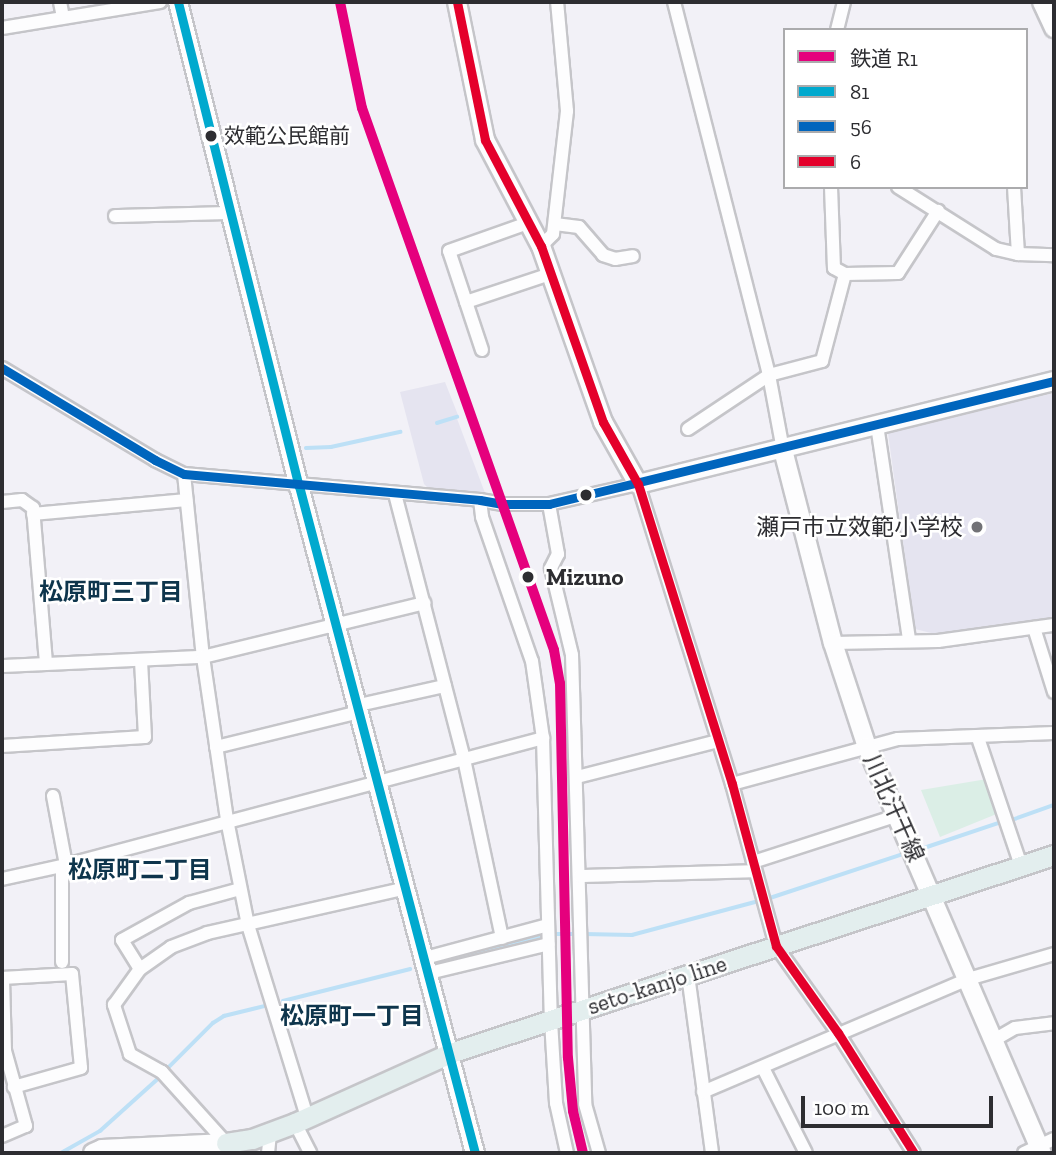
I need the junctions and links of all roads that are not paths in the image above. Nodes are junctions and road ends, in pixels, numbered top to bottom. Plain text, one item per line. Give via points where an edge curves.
1 (60, 2) edge
2 (160, 2) edge
3 (178, 2) edge
4 (457, 2) edge
5 (557, 2) edge
6 (674, 2) edge
7 (844, 2) edge
8 (1042, 2) edge
9 (63, 18) junction
10 (2, 28) edge
11 (838, 28) edge
12 (1054, 28) edge
13 (831, 189) edge
14 (901, 189) edge
15 (1014, 189) edge
16 (937, 211) junction
17 (230, 213) junction
18 (114, 216) dead end
19 (528, 223) junction
20 (555, 224) junction
21 (541, 247) junction
22 (1018, 254) junction
23 (1054, 255) edge
24 (633, 256) dead end
25 (550, 274) junction
26 (845, 274) junction
27 (467, 302) junction
28 (482, 349) dead end
29 (2, 370) edge
30 (769, 375) junction
31 (1054, 381) edge
32 (877, 425) junction
33 (688, 429) dead end
34 (783, 450) junction
35 (184, 474) junction
36 (638, 484) junction
37 (299, 486) junction
38 (395, 494) junction
39 (186, 500) junction
40 (480, 500) junction
41 (2, 502) edge
42 (549, 504) junction
43 (33, 514) junction
44 (424, 603) junction
45 (336, 623) junction
46 (1054, 625) edge
47 (1034, 628) junction
48 (909, 640) junction
49 (833, 643) junction
50 (203, 657) junction
51 (141, 660) junction
52 (46, 663) junction
53 (2, 666) edge
54 (445, 686) junction
55 (1054, 692) edge
56 (360, 709) junction
57 (1054, 733) edge
58 (543, 738) junction
59 (978, 738) junction
60 (718, 741) junction
61 (2, 746) edge
62 (216, 747) junction
63 (867, 747) junction
64 (464, 759) junction
65 (577, 777) junction
66 (376, 782) junction
67 (732, 784) junction
68 (53, 796) dead end
69 (895, 816) junction
70 (227, 820) junction
71 (1054, 855) edge
72 (64, 865) junction
73 (754, 866) junction
74 (1021, 866) junction
75 (580, 876) junction
76 (2, 879) edge
77 (407, 888) junction
78 (240, 889) junction
79 (931, 894) junction
80 (247, 925) junction
81 (548, 934) junction
82 (502, 938) junction
83 (776, 946) junction
84 (1054, 954) edge
85 (62, 962) dead end
86 (427, 966) junction
87 (140, 969) junction
88 (688, 975) junction
89 (2, 978) edge
90 (968, 979) junction
91 (581, 1010) junction
92 (551, 1021) junction
93 (1054, 1023) edge
94 (838, 1033) junction
95 (994, 1040) junction
96 (450, 1053) junction
97 (763, 1068) junction
98 (14, 1087) junction
99 (703, 1092) junction
100 (301, 1120) junction
101 (2, 1136) edge
102 (245, 1144) edge
103 (1040, 1148) edge
104 (909, 1152) edge
105 (93, 1153) edge
106 (268, 1153) edge
107 (310, 1153) edge
108 (475, 1153) edge
109 (567, 1153) edge
110 (599, 1153) edge
111 (712, 1153) edge
112 (806, 1153) edge

1 - 9 street
2 - 9 street
3 - 17 street
4 - 19 street via 485,140
5 - 20 street via 567,111
6 - 30 street
7 - 11 street
8 - 12 street
9 - 10 street
13 - 26 street via 834,268
14 - 16 street
15 - 22 street
16 - 22 street via 996,249
16 - 26 street via 898,274
17 - 18 street
17 - 37 street
19 - 21 street
19 - 27 street via 449,251
20 - 21 street
20 - 24 street via 579,227 603,255
21 - 25 street
22 - 23 street
25 - 27 street
25 - 36 street via 603,422
26 - 30 street via 822,361
27 - 28 street
29 - 35 street
30 - 33 street
30 - 34 street
31 - 32 street
32 - 34 street
32 - 48 street
34 - 36 street
34 - 49 street, 川北汗干線
35 - 37 street
35 - 39 street
36 - 42 street
36 - 60 street
37 - 38 street
37 - 45 street
38 - 40 street
38 - 44 street
39 - 43 street
39 - 50 street
40 - 42 street
40 - 58 street via 532,661
41 - 43 street via 22,500 33,508
42 - 65 street via 558,554 551,568 572,655
43 - 52 street
44 - 45 street
44 - 54 street
45 - 50 street
45 - 56 street
46 - 47 street
47 - 48 street via 938,641
47 - 55 street
48 - 49 street
49 - 63 street, 川北汗干線
50 - 51 street
50 - 62 street
51 - 52 street
51 - 61 street via 145,737
52 - 53 street
54 - 56 street
54 - 64 street
56 - 62 street
56 - 66 street
57 - 59 street
58 - 64 street
58 - 81 street
59 - 63 street via 898,739
59 - 74 street
60 - 65 street
60 - 67 street
62 - 70 street
63 - 67 street
63 - 69 street, 川北汗干線
64 - 66 street
64 - 82 street
65 - 75 street
66 - 70 street
66 - 77 street
67 - 73 street
68 - 72 street
69 - 73 street
69 - 79 street, 川北汗干線
70 - 72 street
70 - 78 street
71 - 74 main road, seto-kanjo line
72 - 76 street
72 - 85 street
73 - 75 street
73 - 83 street
74 - 79 main road, seto-kanjo line
75 - 91 street
77 - 80 street
77 - 86 street
78 - 80 street
78 - 87 street via 189,903 122,940
79 - 83 main road, seto-kanjo line
79 - 90 street, 川北汗干線
80 - 87 street via 170,947
80 - 100 street
81 - 82 street
81 - 86 street
81 - 92 street
82 - 86 street
83 - 88 main road, seto-kanjo line
83 - 94 street
84 - 90 street
86 - 96 street
87 - 102 street via 114,1005 130,1054 165,1074
88 - 91 main road, seto-kanjo line
88 - 99 street
89 - 98 street via 5,1051
89 - 98 street via 72,974 81,1068
90 - 94 street
90 - 95 street, 川北汗干線
91 - 92 main road, seto-kanjo line
91 - 110 street via 585,1104
92 - 96 main road, seto-kanjo line
92 - 109 street via 556,1103
93 - 95 street via 1015,1028
94 - 97 street
94 - 104 street
95 - 103 street, 川北汗干線
96 - 100 main road, seto-kanjo line
96 - 108 street
97 - 99 street
97 - 112 street
98 - 101 street via 26,1126
99 - 111 street
100 - 102 main road, seto-kanjo line
100 - 107 street
102 - 105 street
102 - 106 street

